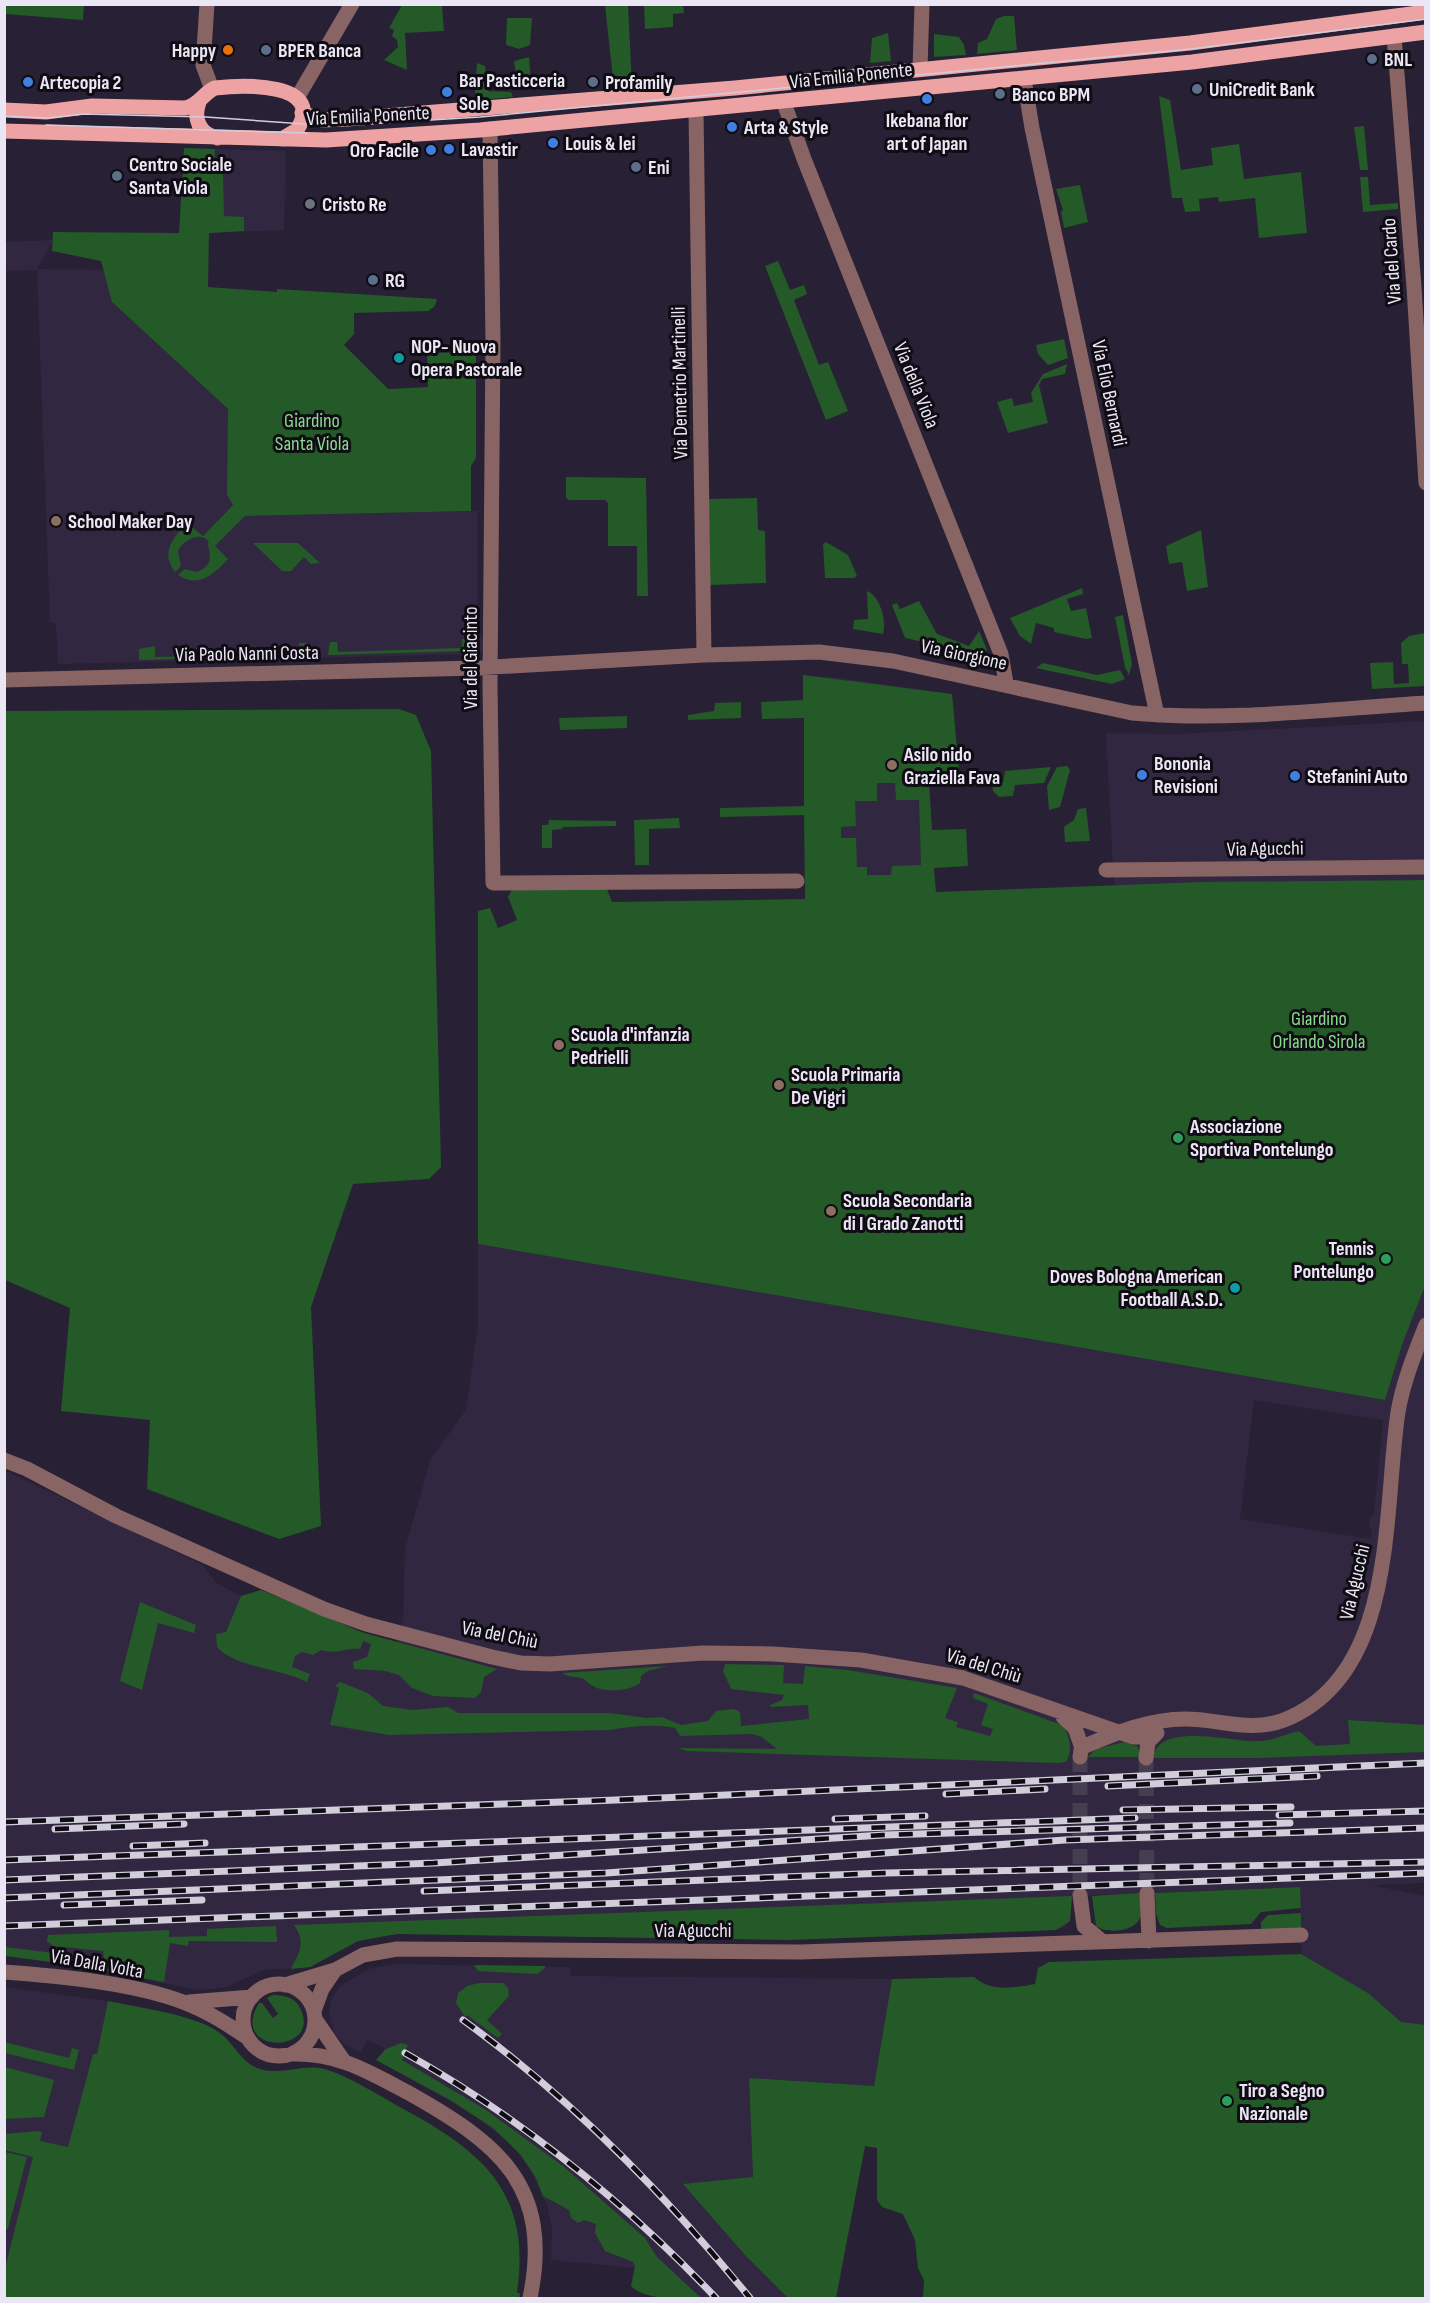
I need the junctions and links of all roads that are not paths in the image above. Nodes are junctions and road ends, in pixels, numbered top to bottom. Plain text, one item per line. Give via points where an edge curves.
1 (207, 4) edge
2 (352, 4) edge
3 (922, 4) edge
4 (1425, 12) edge
5 (1425, 32) edge
6 (1394, 36) junction
7 (920, 69) junction
8 (1024, 78) junction
9 (212, 89) junction
10 (297, 98) junction
11 (199, 102) junction
12 (784, 103) junction
13 (4, 110) edge
14 (696, 111) junction
15 (302, 113) junction
16 (490, 129) junction
17 (4, 131) edge
18 (219, 138) junction
19 (279, 140) junction
20 (1425, 483) edge
21 (704, 655) junction
22 (490, 667) junction
23 (4, 680) edge
24 (1006, 684) junction
25 (1425, 703) edge
26 (1157, 715) junction
27 (1425, 867) edge
28 (1106, 870) dead end
29 (797, 880) dead end
30 (1425, 1325) edge
31 (4, 1460) edge
32 (1055, 1712) junction
33 (1187, 1719) junction
34 (1120, 1732) junction
35 (1152, 1737) junction
36 (1081, 1753) joint
37 (1146, 1758) tunnel mouth
38 (1147, 1893) tunnel mouth
39 (1080, 1895) tunnel mouth
40 (1082, 1919) junction
41 (1301, 1935) dead end
42 (1149, 1941) junction
43 (1103, 1942) junction
44 (1056, 1944) junction
45 (335, 1970) junction
46 (4, 1972) edge
47 (285, 1985) junction
48 (252, 1997) junction
49 (182, 2001) junction
50 (315, 2015) junction
51 (248, 2038) junction
52 (292, 2054) junction
53 (343, 2060) junction
54 (530, 2298) edge

1 - 9 street via 203,65
2 - 10 street
3 - 7 street
4 - 7 main road, Via Emilia Ponente via 1201,42
5 - 6 main road, Via Emilia Ponente
6 - 8 main road, Via Emilia Ponente via 1232,58
6 - 20 street, Via del Cardo
7 - 15 main road, Via Emilia Ponente via 479,110 330,120
8 - 12 main road, Via Emilia Ponente
8 - 26 street, Via Elio Bernardi
9 - 10 main road, Via Emilia Ponente via 280,88
9 - 11 main road
10 - 15 main road, Via Emilia Ponente
11 - 13 main road via 177,109 92,106 46,112
11 - 18 main road via 196,113 200,127
12 - 14 main road, Via Emilia Ponente
12 - 24 street, Via della Viola via 1001,654
14 - 16 main road, Via Emilia Ponente
14 - 21 street, Via Demetrio Martinelli
15 - 19 main road, Via Emilia Ponente via 297,130
16 - 19 main road, Via Emilia Ponente
16 - 22 street, Via del Giacinto
17 - 18 main road, Via Emilia Ponente
18 - 19 main road, Via Emilia Ponente
21 - 22 street, Via Giorgione
21 - 24 street, Via Giorgione via 837,653
22 - 23 street, Via Paolo Nanni Costa
22 - 29 street, Via del Giacinto via 493,883
24 - 26 street, Via Giorgione via 1132,713
25 - 26 street, Via Giorgione via 1220,716
27 - 28 street, Via Agucchi
30 - 33 street, Via Agucchi via 1401,1399 1384,1553 1367,1622 1351,1665 1318,1701 1281,1721 1248,1727
31 - 32 street, Via del Chiù via 116,1516 331,1612 492,1657 542,1664 732,1653 861,1660 963,1678
32 - 34 street, Via del Chiù
32 - 36 street, Via del Chiù via 1075,1728
33 - 34 street, Via Agucchi via 1151,1722
33 - 35 street
34 - 35 street
34 - 36 street, Via Agucchi
35 - 37 street via 1146,1747
38 - 42 street
39 - 40 street
40 - 43 street via 1088,1931
40 - 44 street via 1070,1937
41 - 42 street, Via Agucchi
42 - 43 street, Via Agucchi
43 - 44 street, Via Agucchi
44 - 45 street, Via Agucchi via 801,1952 403,1948 363,1955
45 - 47 street, Via Agucchi
45 - 50 street via 322,1989
46 - 49 street, Via Dalla Volta via 91,1982
47 - 48 street via 268,1986
47 - 50 street via 304,1994
48 - 49 street, Via Dalla Volta
48 - 51 street via 244,2012
49 - 51 street, Via Dalla Volta
50 - 52 street via 308,2042
50 - 53 street
51 - 52 street via 267,2055
52 - 53 street
53 - 54 street via 427,2103 466,2128 510,2168 533,2222 536,2262

